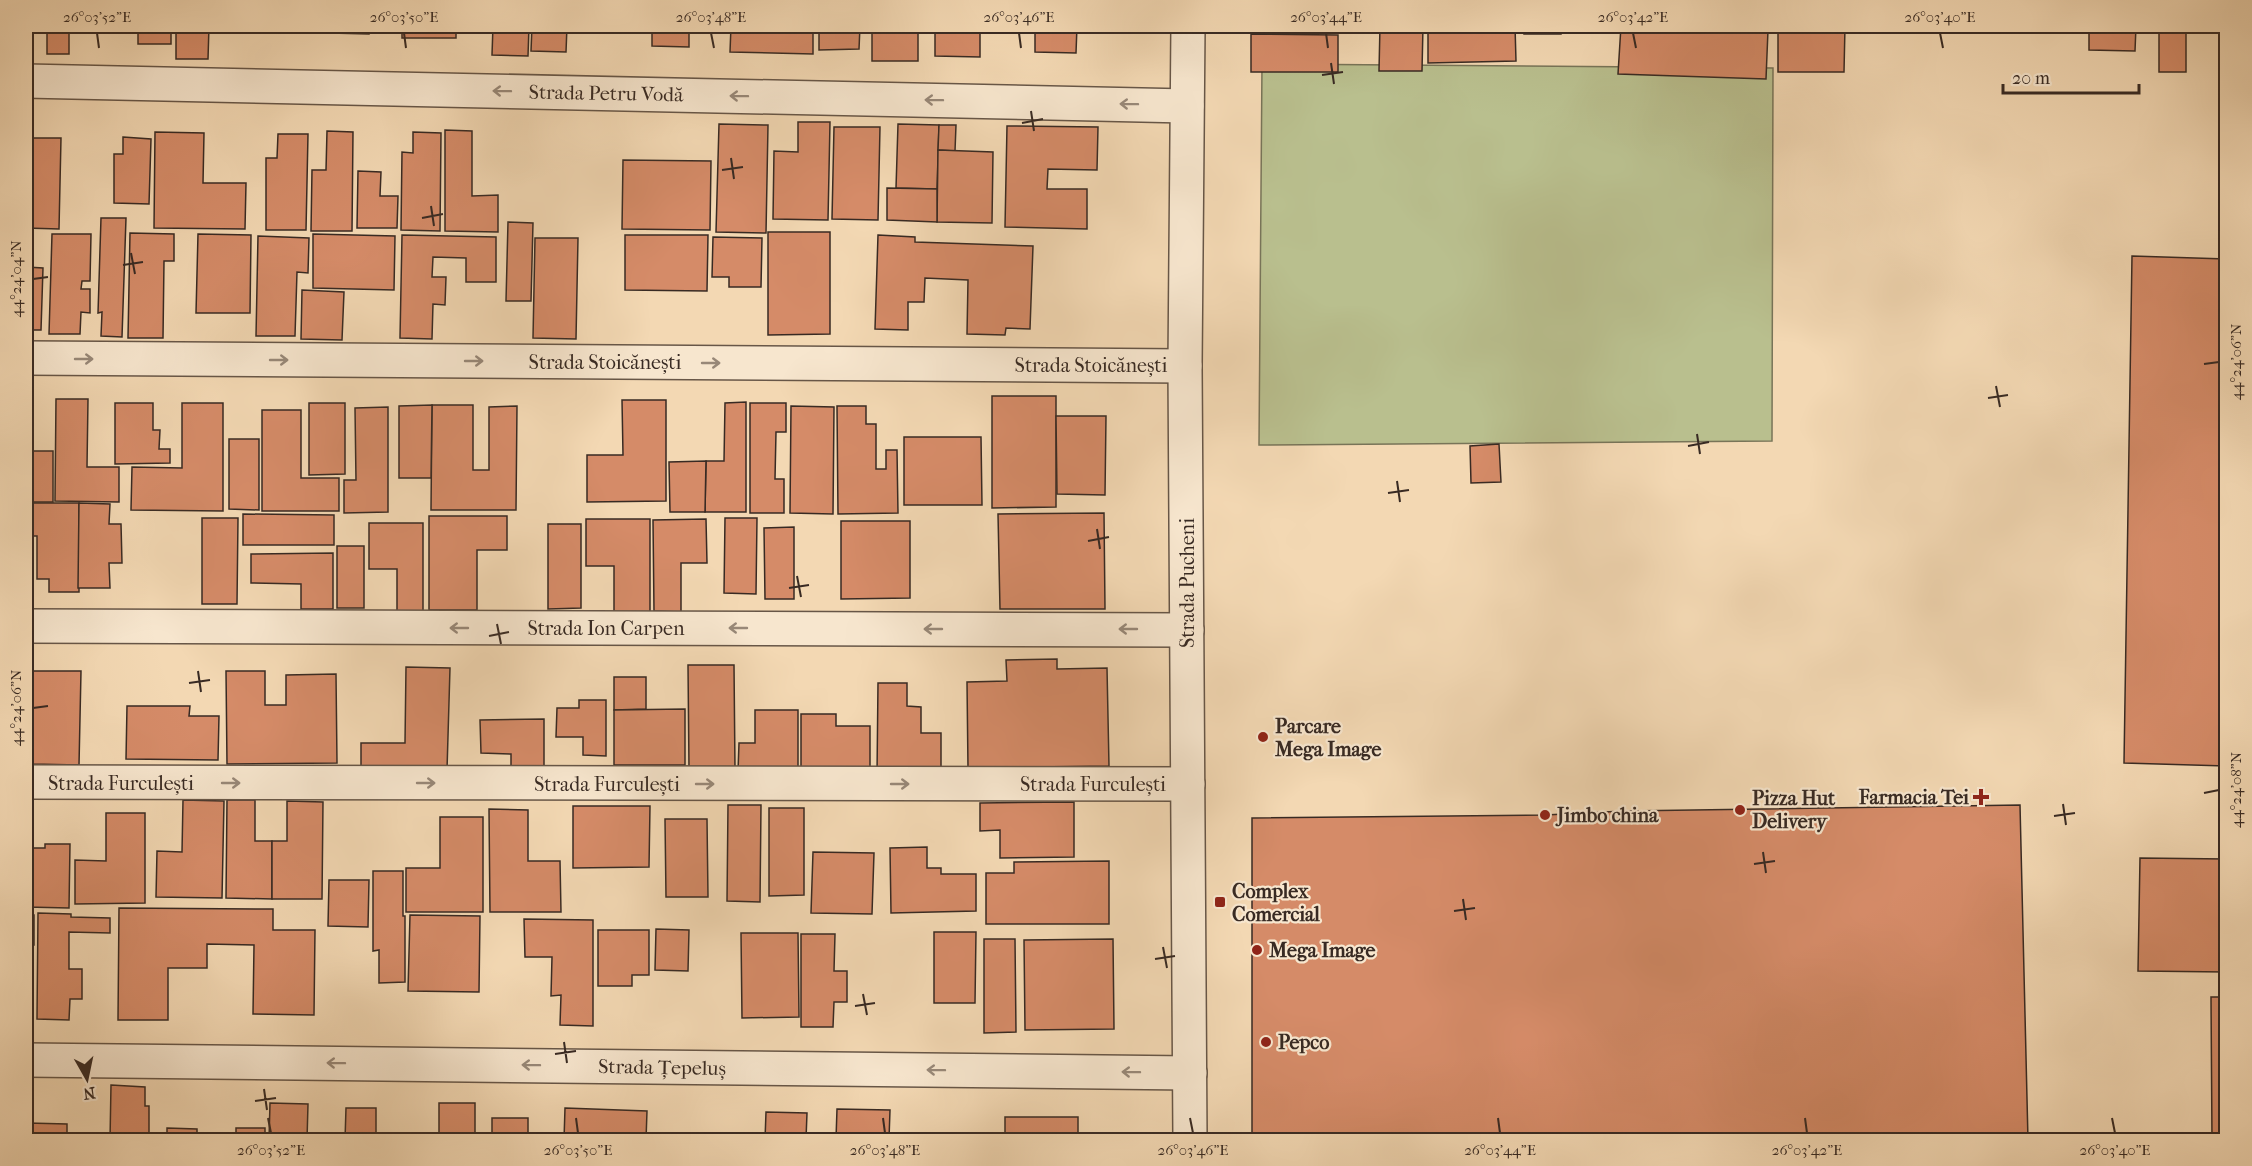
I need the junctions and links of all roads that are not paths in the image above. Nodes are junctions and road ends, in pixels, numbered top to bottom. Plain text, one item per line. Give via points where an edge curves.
1 (1188, 26) edge
2 (26, 81) edge
3 (1187, 106) junction
4 (26, 358) edge
5 (1185, 366) junction
6 (26, 626) edge
7 (1187, 630) junction
8 (26, 782) edge
9 (1188, 784) junction
10 (26, 1060) edge
11 (1190, 1073) junction
12 (1190, 1140) edge

1 - 3 street, Strada Pucheni
3 -> 2 street, Strada Petru Vodă
3 - 5 street, Strada Pucheni
4 -> 5 street, Strada Stoicănești
5 - 7 street, Strada Pucheni
7 -> 6 street, Strada Ion Carpen
7 - 9 street, Strada Pucheni
8 -> 9 street, Strada Furculești
9 - 11 street, Strada Pucheni
11 -> 10 street, Strada Țepeluș
11 - 12 street, Strada Pucheni

